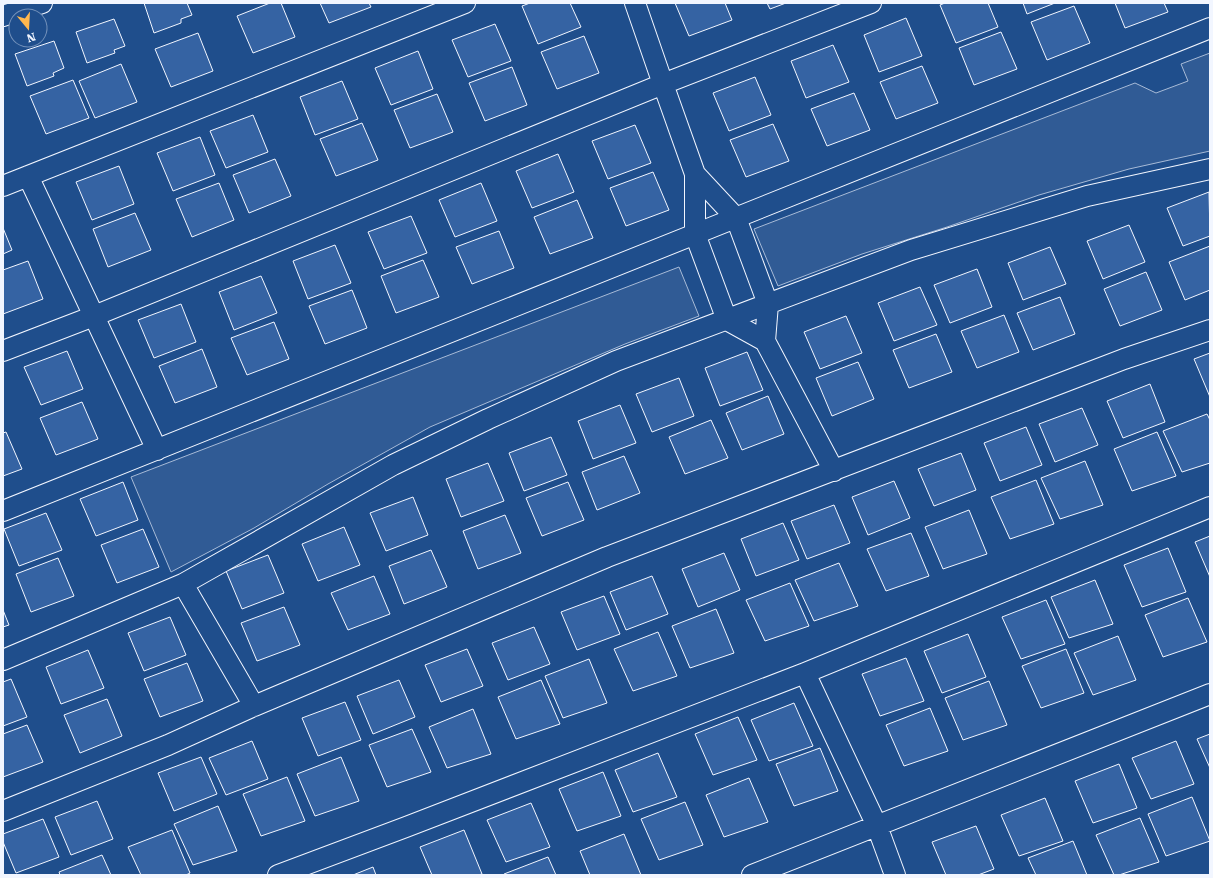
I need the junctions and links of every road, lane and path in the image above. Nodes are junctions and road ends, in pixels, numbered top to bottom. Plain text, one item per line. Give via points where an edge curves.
1 (42, 3) edge
2 (465, 3) edge
3 (635, 3) edge
4 (871, 3) edge
5 (3, 16) edge
6 (1210, 28) edge
7 (663, 84) junction
8 (1210, 169) edge
9 (695, 174) junction
10 (28, 176) junction
11 (3, 186) edge
12 (736, 218) junction
13 (694, 234) junction
14 (768, 304) junction
15 (94, 316) junction
16 (727, 320) junction
17 (1210, 330) edge
18 (765, 340) junction
19 (3, 351) edge
20 (157, 450) junction
21 (834, 471) junction
22 (1210, 506) edge
23 (3, 511) edge
24 (183, 584) junction
25 (3, 660) edge
26 (805, 673) junction
27 (1210, 694) edge
28 (254, 706) junction
29 (3, 811) edge
30 (877, 826) junction
31 (278, 875) edge
32 (752, 875) edge
33 (895, 875) edge

1 - 5 street
2 - 10 street
3 - 7 street
4 - 7 street
6 - 12 street
7 - 9 street
7 - 15 street
8 - 14 street via 1079,198 911,250
9 - 12 street
9 - 13 street
10 - 11 street
10 - 15 street
12 - 13 street
12 - 14 street
13 - 16 street
13 - 20 street
14 - 16 street
14 - 18 street
15 - 19 street
15 - 20 street
16 - 18 street
16 - 24 street via 616,360 461,432 393,465
17 - 21 street via 1124,359
18 - 21 street
20 - 23 street
21 - 28 street via 607,557
22 - 26 street
24 - 25 street
24 - 28 street
26 - 30 street
26 - 31 street
27 - 30 street
28 - 29 street via 168,746
30 - 32 street
30 - 33 street

